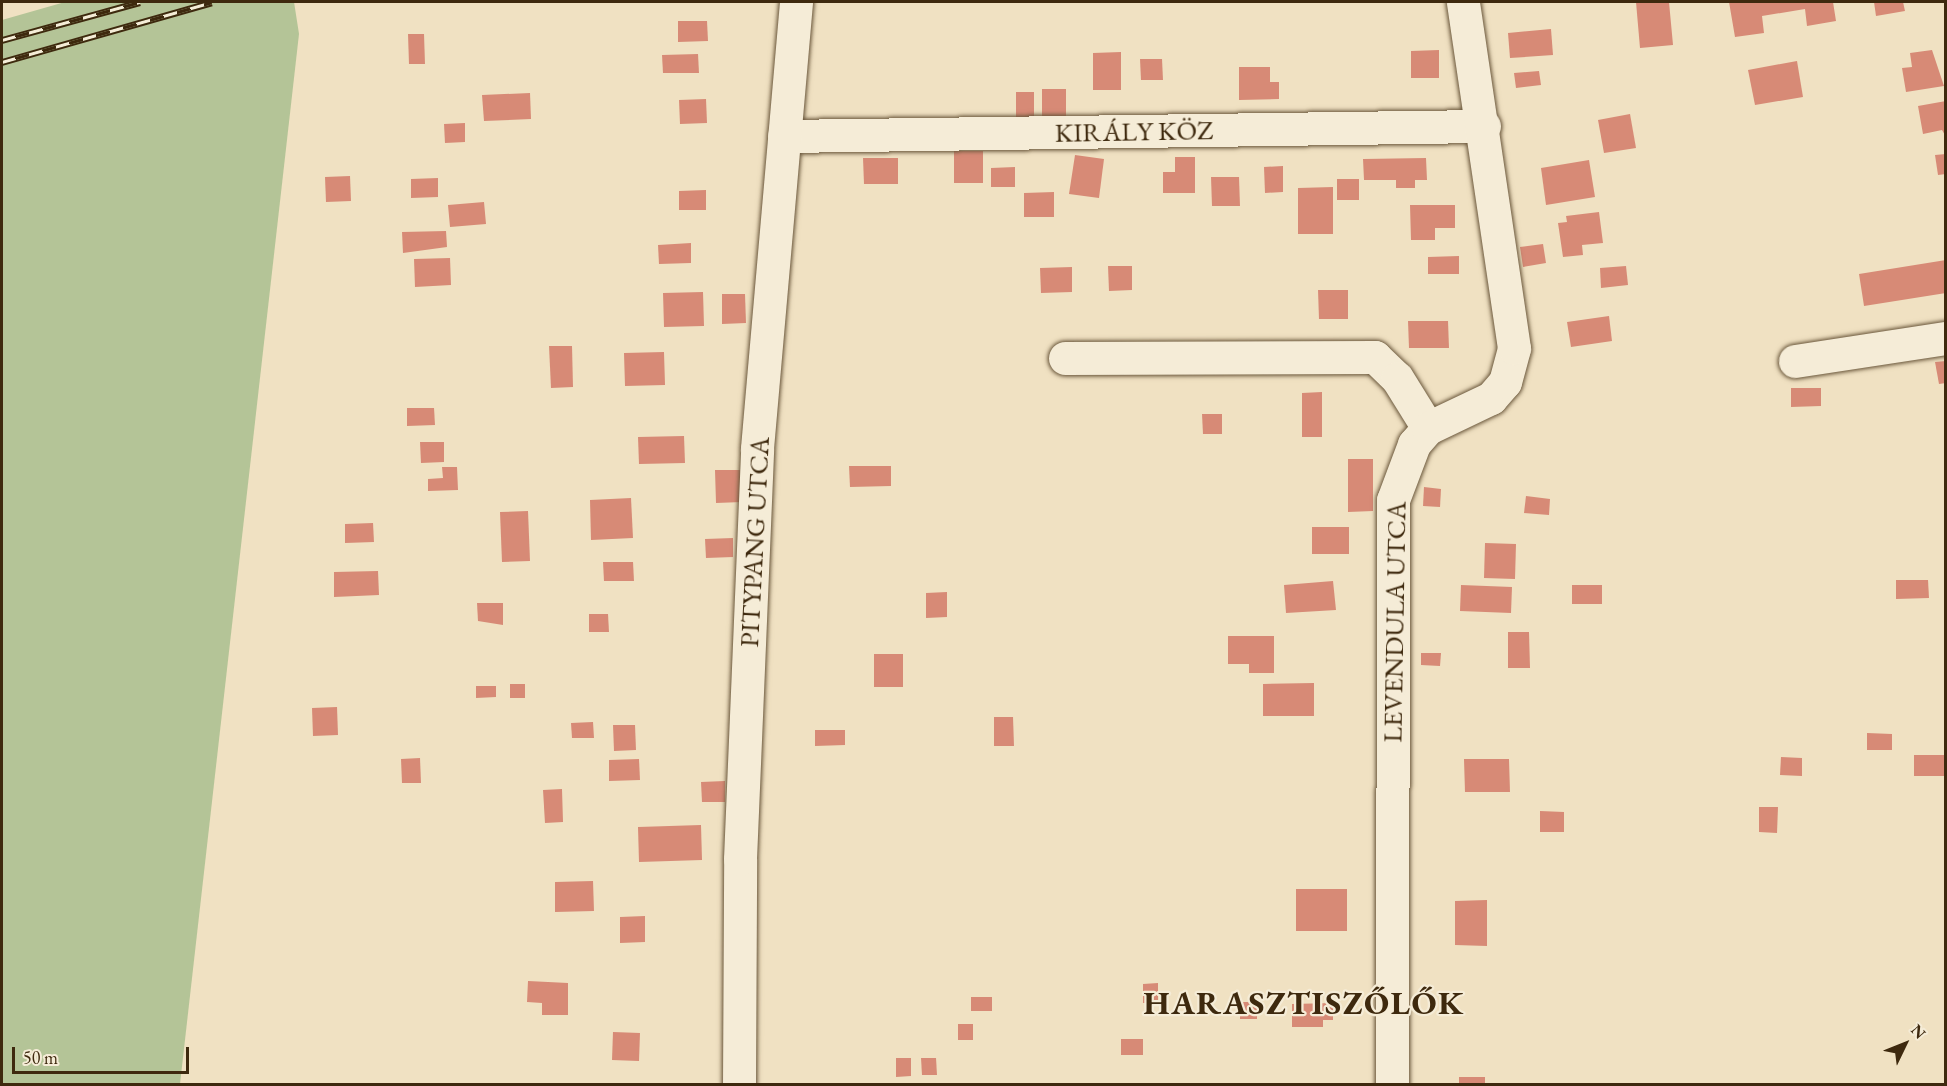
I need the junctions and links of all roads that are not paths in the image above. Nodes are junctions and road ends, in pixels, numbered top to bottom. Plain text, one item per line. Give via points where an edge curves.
1 (796, 2) edge
2 (1463, 2) edge
3 (1484, 126) junction
4 (784, 136) junction
5 (1946, 338) edge
6 (1065, 358) dead end
7 (1795, 361) dead end
8 (1428, 428) junction
9 (739, 1084) edge
10 (1392, 1084) edge

1 - 4 street, PITYPANG UTCA
2 - 3 street
3 - 4 street, KIRÁLY KÖZ
3 - 8 street via 1514,348 1510,370 1491,398
4 - 9 street, PITYPANG UTCA via 757,448 740,859
5 - 7 street
6 - 8 street via 1375,357 1397,378
8 - 10 street, LEVENDULA UTCA via 1404,463 1393,500

